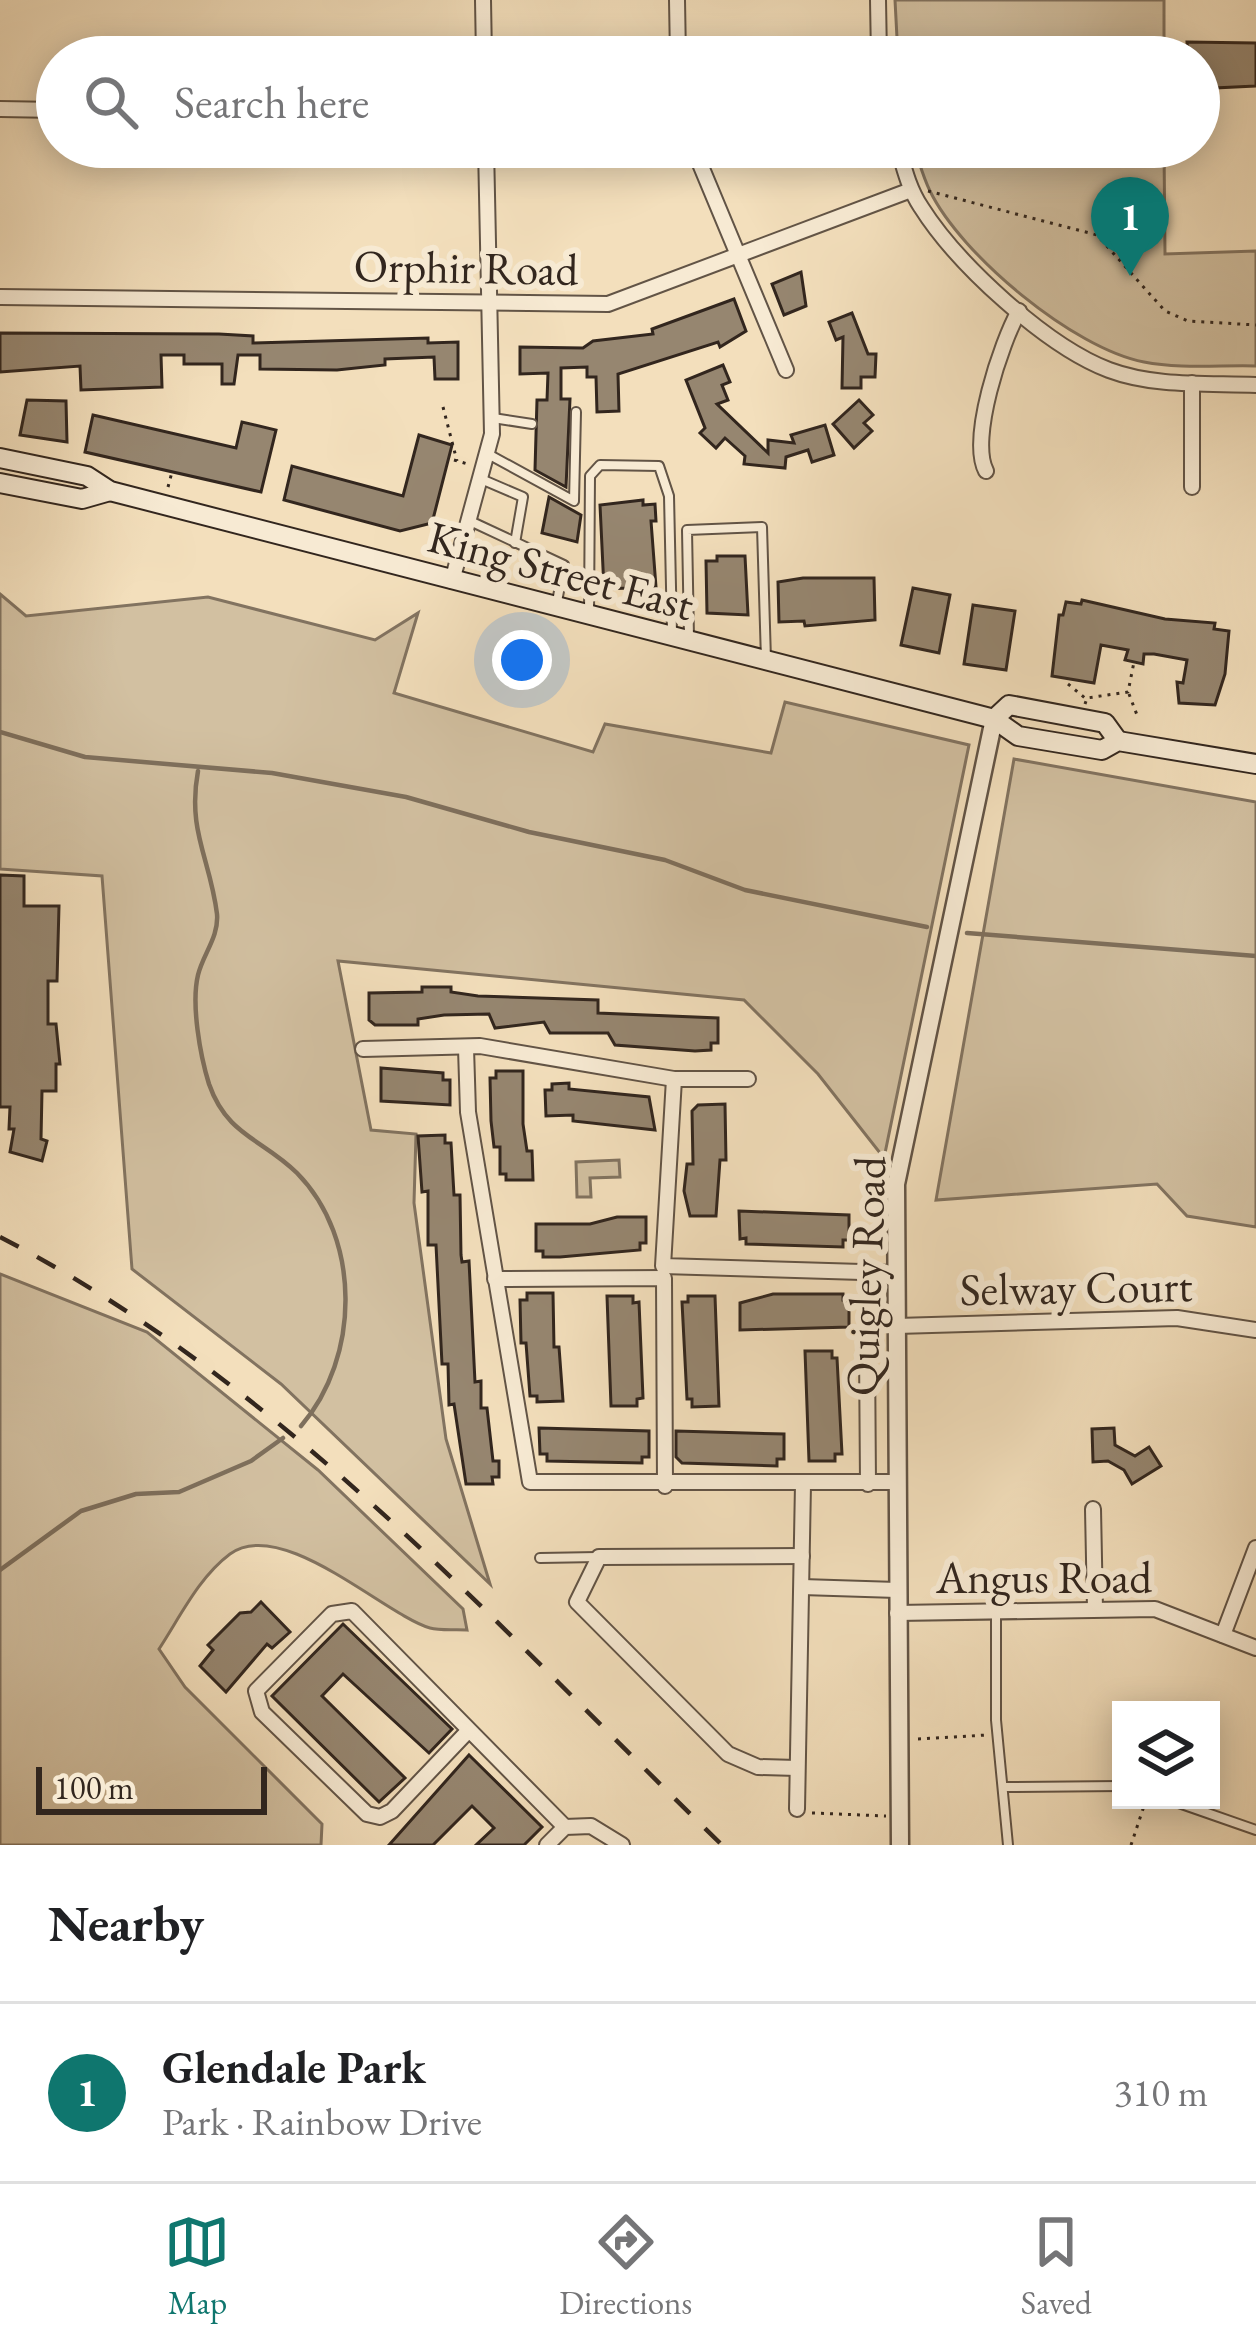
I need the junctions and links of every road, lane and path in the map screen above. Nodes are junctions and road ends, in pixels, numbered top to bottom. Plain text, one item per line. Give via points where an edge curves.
1 (483, 0) edge
2 (677, 0) edge
3 (878, 0) edge
4 (484, 36) edge
5 (678, 36) edge
6 (879, 36) edge
7 (0, 109) edge
8 (36, 110) edge
9 (486, 168) edge
10 (701, 168) edge
11 (904, 168) edge
12 (911, 190) junction
13 (737, 258) junction
14 (0, 297) edge
15 (487, 303) junction
16 (1019, 311) junction
17 (1256, 325) edge
18 (786, 370) dead end
19 (1192, 383) junction
20 (1256, 385) edge
21 (443, 407) dead end
22 (576, 412) dead end
23 (491, 418) junction
24 (532, 424) dead end
25 (488, 454) junction
26 (0, 458) edge
27 (457, 461) dead end
28 (512, 468) junction
29 (986, 471) dead end
30 (481, 479) junction
31 (0, 483) edge
32 (1192, 487) dead end
33 (504, 489) junction
34 (110, 491) junction
35 (469, 521) junction
36 (514, 542) junction
37 (452, 581) junction
38 (556, 609) junction
39 (589, 618) junction
40 (681, 642) junction
41 (1134, 662) dead end
42 (766, 663) junction
43 (1068, 684) dead end
44 (1128, 692) junction
45 (1087, 698) junction
46 (1085, 706) dead end
47 (1137, 715) dead end
48 (994, 719) junction
49 (1118, 741) junction
50 (1256, 764) edge
51 (466, 1048) junction
52 (363, 1049) dead end
53 (674, 1078) junction
54 (748, 1078) dead end
55 (664, 1272) junction
56 (895, 1273) junction
57 (495, 1279) junction
58 (897, 1326) junction
59 (1256, 1330) edge
60 (867, 1350) dead end
61 (894, 1482) junction
62 (803, 1484) junction
63 (868, 1484) junction
64 (665, 1486) junction
65 (1093, 1509) dead end
66 (1256, 1548) edge
67 (802, 1556) junction
68 (599, 1557) junction
69 (540, 1558) dead end
70 (802, 1587) junction
71 (897, 1590) junction
72 (1096, 1609) junction
73 (996, 1612) junction
74 (897, 1613) junction
75 (1223, 1635) junction
76 (1256, 1648) edge
77 (470, 1730) junction
78 (998, 1735) junction
79 (899, 1740) junction
80 (797, 1768) junction
81 (1112, 1786) edge
82 (1006, 1787) junction
83 (797, 1809) joint
84 (1143, 1809) edge
85 (1196, 1809) edge
86 (900, 1816) junction
87 (565, 1826) junction
88 (1256, 1830) edge
89 (547, 1845) edge
90 (622, 1845) edge
91 (900, 1845) edge
92 (1008, 1845) edge
93 (1131, 1845) edge

1 - 4 street
2 - 5 street
3 - 6 street
7 - 8 street
9 - 15 street
10 - 13 street
11 - 12 street
12 - 13 street, Orphir Road
12 - 16 street via 953,247
12 - 17 path via 950,193 994,212 1097,235 1165,310 1188,321
13 - 15 street, Orphir Road via 608,304
13 - 18 street
14 - 15 street, Orphir Road
15 - 23 street
16 - 19 street via 1108,370
16 - 29 street via 978,442
19 - 20 street
19 - 32 street
21 - 27 path
22 - 28 lane via 574,501
23 - 24 lane
23 - 25 street
25 - 28 lane
25 - 30 street
26 - 34 main road, King Street East via 87,476
28 - 33 lane
30 - 33 lane
30 - 35 street
31 - 34 main road, King Street East via 82,499
33 - 36 lane via 523,497
34 - 37 main road, King Street East
35 - 36 lane
35 - 37 street
36 - 38 lane via 564,565
37 - 38 main road, King Street East
38 - 39 main road, King Street East
39 - 40 main road, King Street East
39 - 40 lane via 590,476 600,465 659,466 669,496
40 - 42 main road, King Street East
40 - 42 lane via 687,530 762,527
41 - 44 path
42 - 48 main road, King Street East
43 - 45 path
44 - 45 path
44 - 47 path
45 - 46 path
48 - 49 main road, King Street East via 1018,736 1102,750
48 - 49 main road, King Street East via 1009,705 1106,723
48 - 56 street, Quigley Road via 896,1184
49 - 50 main road, King Street East
51 - 52 street
51 - 53 street
51 - 57 street
53 - 54 street
53 - 55 street
55 - 56 street
55 - 57 street
55 - 64 street
56 - 58 street, Quigley Road
57 - 64 street via 530,1482
58 - 59 street, Selway Court via 1177,1318
58 - 61 street, Quigley Road
60 - 63 street
61 - 63 street
61 - 71 street, Quigley Road
62 - 63 street
62 - 64 street
62 - 67 street
65 - 72 street
66 - 75 street
67 - 68 street
67 - 70 street
68 - 69 lane
68 - 80 street via 577,1595 585,1616 728,1754 758,1767
70 - 71 street
70 - 80 street
71 - 74 street, Quigley Road
72 - 73 street, Angus Road
72 - 75 street, Angus Road via 1155,1609
73 - 74 street, Angus Road
73 - 78 lane
74 - 79 street, Quigley Road
75 - 76 street, Angus Road
77 - 77 street via 352,1611 332,1614 256,1691 262,1712 367,1814 380,1817
77 - 87 street
78 - 79 path
78 - 82 lane
79 - 86 street, Quigley Road
80 - 83 street
81 - 82 lane
82 - 92 lane
83 - 86 path
84 - 93 path
85 - 88 lane
86 - 91 street, Quigley Road
87 - 89 street
87 - 90 street via 591,1826

